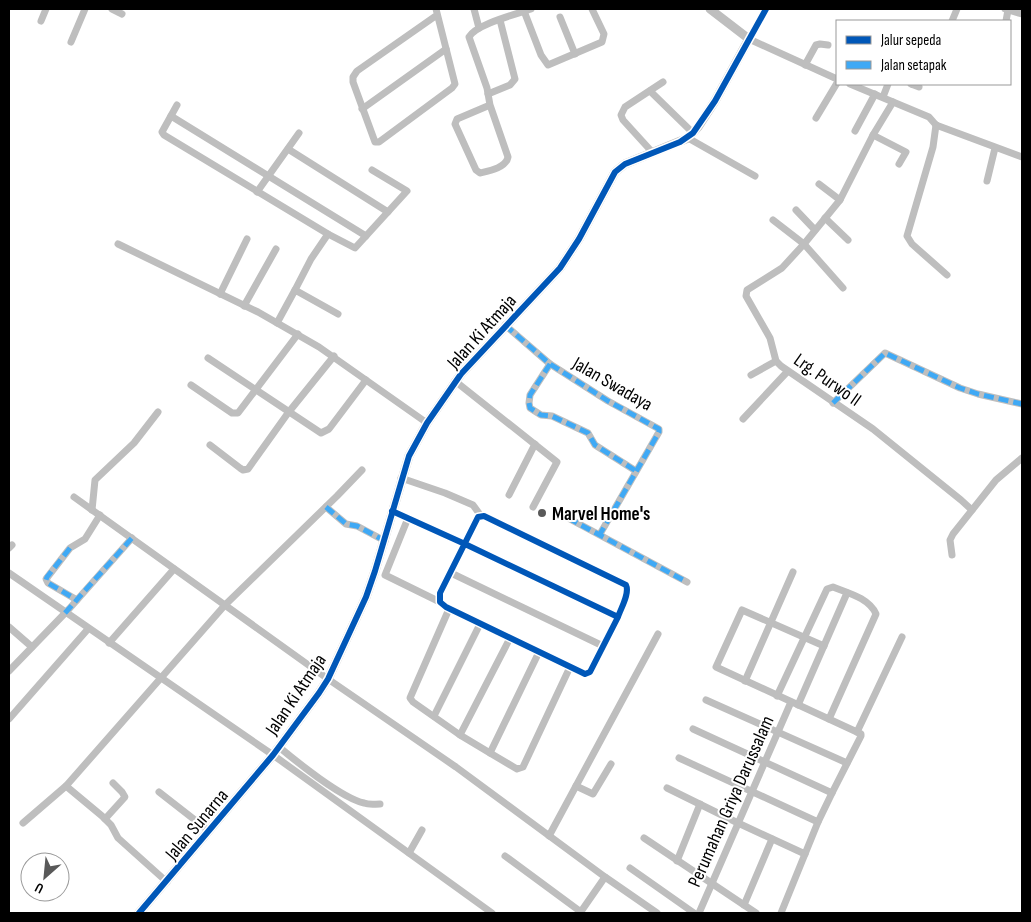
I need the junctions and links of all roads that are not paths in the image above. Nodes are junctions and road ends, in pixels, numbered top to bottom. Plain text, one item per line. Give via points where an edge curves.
1 (46, 9) edge
2 (85, 9) edge
3 (112, 9) edge
4 (474, 9) edge
5 (592, 9) edge
6 (710, 9) edge
7 (766, 9) edge
8 (1007, 9) edge
9 (528, 10) edge
10 (436, 12) edge
11 (122, 14) dead end
12 (1022, 14) edge
13 (560, 17) dead end
14 (500, 20) junction
15 (41, 21) dead end
16 (479, 28) junction
17 (749, 39) junction
18 (71, 42) dead end
19 (828, 45) dead end
20 (446, 49) junction
21 (575, 54) junction
22 (805, 65) junction
23 (836, 78) edge
24 (663, 82) dead end
25 (836, 85) edge
26 (852, 85) edge
27 (888, 85) edge
28 (915, 85) edge
29 (919, 86) dead end
30 (650, 91) junction
31 (488, 94) junction
32 (875, 94) junction
33 (883, 97) junction
34 (892, 102) junction
35 (177, 105) dead end
36 (490, 105) junction
37 (362, 109) junction
38 (171, 116) junction
39 (816, 118) dead end
40 (936, 125) junction
41 (855, 131) dead end
42 (299, 133) dead end
43 (873, 135) junction
44 (690, 136) junction
45 (995, 148) junction
46 (288, 149) junction
47 (653, 153) junction
48 (1022, 157) edge
49 (899, 164) dead end
50 (372, 170) dead end
51 (269, 176) junction
52 (754, 176) dead end
53 (987, 181) dead end
54 (819, 184) dead end
55 (258, 192) junction
56 (840, 200) junction
57 (796, 210) dead end
58 (388, 212) junction
59 (825, 218) junction
60 (773, 220) dead end
61 (815, 230) junction
62 (328, 234) junction
63 (366, 236) junction
64 (247, 239) dead end
65 (848, 240) dead end
66 (118, 244) dead end
67 (804, 244) junction
68 (276, 249) dead end
69 (947, 275) dead end
70 (842, 288) dead end
71 (295, 290) junction
72 (220, 294) junction
73 (244, 306) junction
74 (338, 314) dead end
75 (277, 323) junction
76 (505, 325) junction
77 (298, 334) junction
78 (334, 356) junction
79 (208, 358) dead end
80 (776, 361) junction
81 (550, 364) junction
82 (787, 372) junction
83 (751, 375) dead end
84 (366, 380) junction
85 (455, 381) junction
86 (191, 385) dead end
87 (256, 389) junction
88 (833, 403) junction
89 (1022, 404) edge
90 (158, 412) dead end
91 (288, 413) junction
92 (743, 419) dead end
93 (427, 423) junction
94 (210, 444) dead end
95 (535, 444) junction
96 (1022, 458) edge
97 (362, 470) dead end
98 (636, 471) junction
99 (401, 478) junction
100 (509, 495) dead end
101 (74, 497) dead end
102 (326, 507) junction
103 (533, 508) dead end
104 (92, 510) junction
105 (972, 510) junction
106 (392, 511) junction
107 (556, 511) dead end
108 (100, 516) junction
109 (481, 516) junction
110 (408, 518) junction
111 (600, 534) junction
112 (132, 538) junction
113 (385, 541) junction
114 (466, 544) junction
115 (952, 555) dead end
116 (174, 569) junction
117 (793, 572) dead end
118 (9, 573) edge
119 (451, 573) junction
120 (687, 582) dead end
121 (848, 593) junction
122 (75, 601) junction
123 (440, 602) junction
124 (225, 605) junction
125 (449, 609) junction
126 (67, 611) junction
127 (618, 617) junction
128 (770, 622) junction
129 (480, 624) junction
130 (9, 627) edge
131 (88, 629) junction
132 (658, 634) dead end
133 (805, 637) junction
134 (902, 637) dead end
135 (510, 638) junction
136 (110, 642) junction
137 (603, 646) junction
138 (824, 646) junction
139 (32, 647) junction
140 (539, 652) junction
141 (570, 667) junction
142 (9, 671) edge
143 (162, 678) junction
144 (328, 679) junction
145 (745, 681) junction
146 (777, 696) junction
147 (706, 700) dead end
148 (794, 704) junction
149 (434, 716) junction
150 (829, 718) junction
151 (9, 719) edge
152 (693, 729) dead end
153 (778, 732) junction
154 (857, 732) junction
155 (460, 735) junction
156 (275, 751) junction
157 (490, 753) junction
158 (679, 758) dead end
159 (765, 762) junction
160 (847, 763) junction
161 (611, 764) dead end
162 (113, 783) dead end
163 (66, 786) junction
164 (576, 786) junction
165 (667, 788) dead end
166 (752, 791) junction
167 (159, 792) dead end
168 (832, 793) junction
169 (380, 804) dead end
170 (700, 804) junction
171 (105, 819) junction
172 (23, 822) dead end
173 (818, 822) junction
174 (738, 824) junction
175 (422, 830) dead end
176 (209, 831) junction
177 (549, 836) junction
178 (644, 838) dead end
179 (772, 839) junction
180 (409, 852) junction
181 (805, 854) junction
182 (505, 856) dead end
183 (677, 861) junction
184 (630, 868) dead end
185 (605, 877) junction
186 (168, 882) junction
187 (712, 884) junction
188 (744, 906) junction
189 (581, 912) edge
190 (140, 913) edge
191 (492, 913) edge
192 (657, 913) edge
193 (694, 913) edge
194 (699, 913) edge
195 (756, 913) edge
196 (781, 913) edge

1 - 15 street
2 - 18 street
3 - 11 street
4 - 16 street
5 - 21 street via 604,34 603,40
6 - 17 street
7 - 17 street
8 - 12 street
9 - 14 street
9 - 21 street via 547,65
10 - 20 street
10 - 37 street via 357,71 353,82
13 - 21 street
14 - 16 street
14 - 31 street via 515,79 510,85
16 - 31 street via 469,38
17 - 22 street
17 - 44 street via 715,101
19 - 22 street via 816,45
20 - 37 street
20 - 37 street via 454,86 379,142 373,140
22 - 23 street
24 - 30 street
25 - 39 street
26 - 32 street
27 - 33 street
28 - 29 street
30 - 44 street
30 - 47 street via 625,107 621,115
31 - 36 street
32 - 33 street
32 - 41 street
33 - 34 street
34 - 40 street via 929,117
34 - 43 street, Lrg. Purwo II
35 - 38 street
36 - 36 street via 457,119 454,124 480,173 504,165 508,160
38 - 51 street
38 - 55 street via 162,132 164,135
40 - 45 street
40 - 69 street via 933,147 907,234 912,244
42 - 46 street
43 - 49 street via 906,152
43 - 56 street, Lrg. Purwo II
44 - 47 street, Jalan Ki Atmaja
44 - 52 street
45 - 48 street
45 - 53 street
46 - 51 street
46 - 58 street
47 - 76 street, Jalan Ki Atmaja via 625,164 615,172 579,240 560,268
50 - 58 street via 407,192
51 - 55 street
51 - 63 street
54 - 56 street
55 - 62 street
56 - 59 street, Lrg. Purwo II
57 - 61 street
58 - 63 street
59 - 61 street, Lrg. Purwo II
59 - 65 street
60 - 67 street
61 - 67 street, Lrg. Purwo II
62 - 63 street via 355,248
62 - 71 street
64 - 72 street
66 - 72 street
67 - 70 street
67 - 80 street, Lrg. Purwo II via 782,268 746,291 773,345
68 - 73 street
71 - 74 street
71 - 75 street
72 - 73 street
73 - 75 street
75 - 77 street
76 - 81 street, Jalan Swadaya
76 - 85 street, Jalan Ki Atmaja
77 - 78 street
77 - 87 street
78 - 84 street
78 - 91 street
79 - 87 street
80 - 82 street, Lrg. Purwo II
80 - 83 street
81 - 98 street, Jalan Swadaya via 608,402 658,427 659,432
81 - 98 street via 530,395 530,408 541,416 552,416 588,433 595,446
82 - 88 street, Lrg. Purwo II
82 - 92 street
84 - 91 street via 324,433 318,433
84 - 93 street
85 - 93 street, Jalan Ki Atmaja
85 - 95 street, Jalan Ki Atmaja
86 - 87 street via 236,414
87 - 91 street
88 - 89 street via 886,353 960,388
88 - 105 street, Lrg. Purwo II via 901,451
90 - 104 street via 134,443 96,480
91 - 94 street via 248,469 243,470
93 - 99 street, Jalan Ki Atmaja
95 - 100 street
95 - 103 street, Jalan Ki Atmaja via 557,462
96 - 105 street via 996,480
97 - 102 street
98 - 111 street, Jalan Swadaya
99 - 106 street, Jalan Ki Atmaja
99 - 109 street via 473,505
101 - 104 street
102 - 113 street via 346,524 357,526
102 - 124 street
104 - 108 street
105 - 115 street via 950,540
106 - 110 street
106 - 113 street, Jalan Ki Atmaja
107 - 111 street
108 - 112 street
108 - 122 street via 85,539 70,548 46,579
109 - 114 street
109 - 127 street via 626,585 627,594
110 - 114 street
110 - 123 street via 385,575
111 - 120 street
112 - 116 street
112 - 122 street
113 - 144 street, Jalan Ki Atmaja via 366,597
114 - 119 street
114 - 127 street
116 - 124 street
116 - 136 street
117 - 128 street
118 - 126 street
119 - 123 street via 440,594
119 - 137 street
121 - 133 street via 833,587 827,589
121 - 138 street, Perumahan Griya Darussalam
121 - 150 street via 870,604 876,614
122 - 126 street
123 - 125 street
124 - 143 street
124 - 144 street
125 - 129 street
125 - 149 street via 410,696 412,702
126 - 131 street
126 - 139 street
127 - 137 street
128 - 133 street
128 - 145 street
128 - 145 street via 742,610 719,659 716,667
129 - 135 street
129 - 149 street
130 - 139 street
131 - 136 street
131 - 151 street
132 - 164 street
133 - 138 street
133 - 146 street
134 - 154 street
135 - 140 street
135 - 155 street
136 - 143 street
137 - 141 street via 587,674
138 - 148 street, Perumahan Griya Darussalam
139 - 142 street
140 - 141 street
140 - 157 street
141 - 157 street via 523,767 517,769
143 - 156 street
143 - 163 street
144 - 156 street, Jalan Ki Atmaja
144 - 177 street
145 - 146 street
146 - 148 street
147 - 153 street
148 - 150 street
148 - 153 street, Perumahan Griya Darussalam
149 - 155 street
150 - 154 street
152 - 159 street
153 - 159 street, Perumahan Griya Darussalam
153 - 160 street
154 - 160 street via 861,736
155 - 157 street
156 - 169 street via 352,798
156 - 176 street, Jalan Sunarna
156 - 180 street
158 - 166 street
159 - 166 street, Perumahan Griya Darussalam
159 - 168 street
160 - 168 street
161 - 164 street via 593,794
162 - 171 street via 124,797
163 - 171 street
163 - 172 street
164 - 177 street
165 - 170 street
166 - 173 street
166 - 174 street, Perumahan Griya Darussalam
167 - 176 street
168 - 173 street
170 - 174 street
170 - 183 street
171 - 186 street via 118,838
173 - 181 street
174 - 179 street
174 - 187 street, Perumahan Griya Darussalam
175 - 180 street
176 - 186 street, Jalan Sunarna
177 - 185 street
178 - 183 street
179 - 181 street
179 - 188 street
180 - 191 street
181 - 196 street
182 - 189 street
183 - 187 street
184 - 193 street
185 - 189 street
185 - 192 street
186 - 190 street, Jalan Sunarna
187 - 188 street
187 - 194 street, Perumahan Griya Darussalam
188 - 195 street

